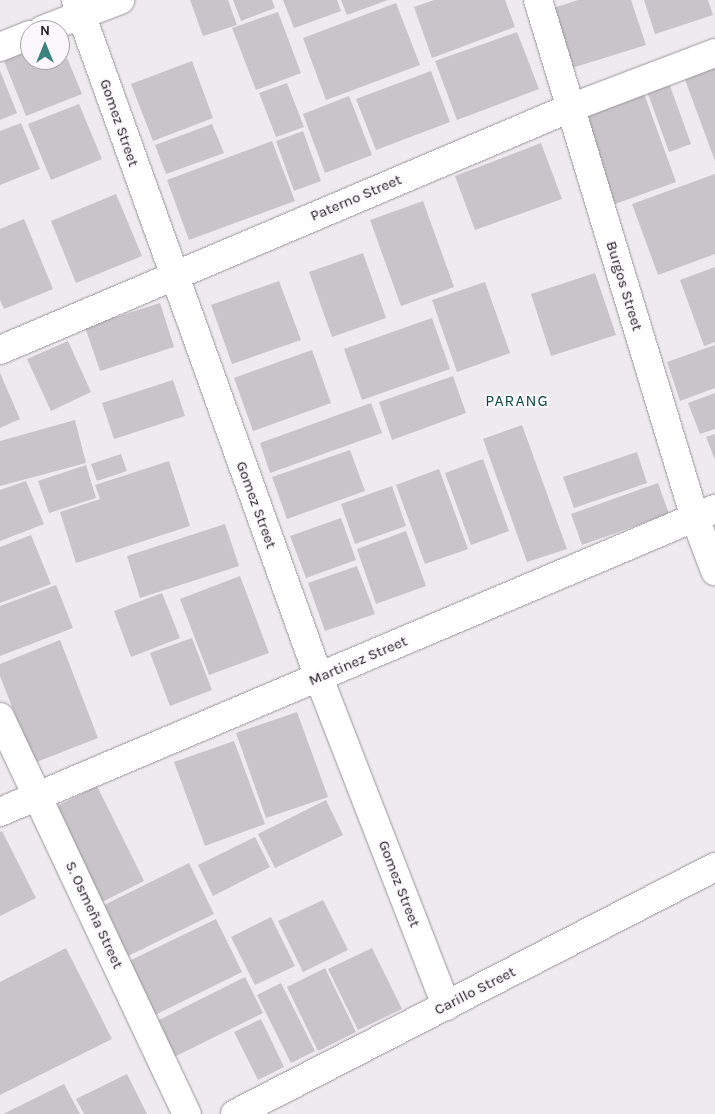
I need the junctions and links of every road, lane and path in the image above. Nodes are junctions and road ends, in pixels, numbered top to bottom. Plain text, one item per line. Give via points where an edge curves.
1 (120, 0) edge
2 (538, 0) edge
3 (78, 7) edge
4 (58, 20) edge
5 (20, 39) edge
6 (0, 47) edge
7 (715, 53) edge
8 (570, 108) junction
9 (173, 275) junction
10 (0, 350) edge
11 (705, 513) edge
12 (715, 571) edge
13 (319, 678) junction
14 (0, 717) edge
15 (37, 795) junction
16 (0, 812) edge
17 (715, 867) edge
18 (446, 1006) junction
19 (187, 1114) edge
20 (235, 1114) edge

1 - 3 street
2 - 8 street, Burgos Street
3 - 4 street
3 - 9 street, Gomez Street
5 - 6 street
7 - 8 street, Paterno Street
8 - 9 street, Paterno Street
8 - 11 street, Burgos Street
9 - 10 street, Paterno Street
9 - 13 street, Gomez Street
11 - 12 street, Burgos Street
11 - 13 street, Martinez Street
13 - 15 street, Martinez Street
13 - 18 street, Gomez Street
14 - 15 street, S. Osmeña Street
15 - 16 street, Martinez Street
15 - 19 street, S. Osmeña Street
17 - 18 street, Carillo Street
18 - 20 street, Carillo Street

